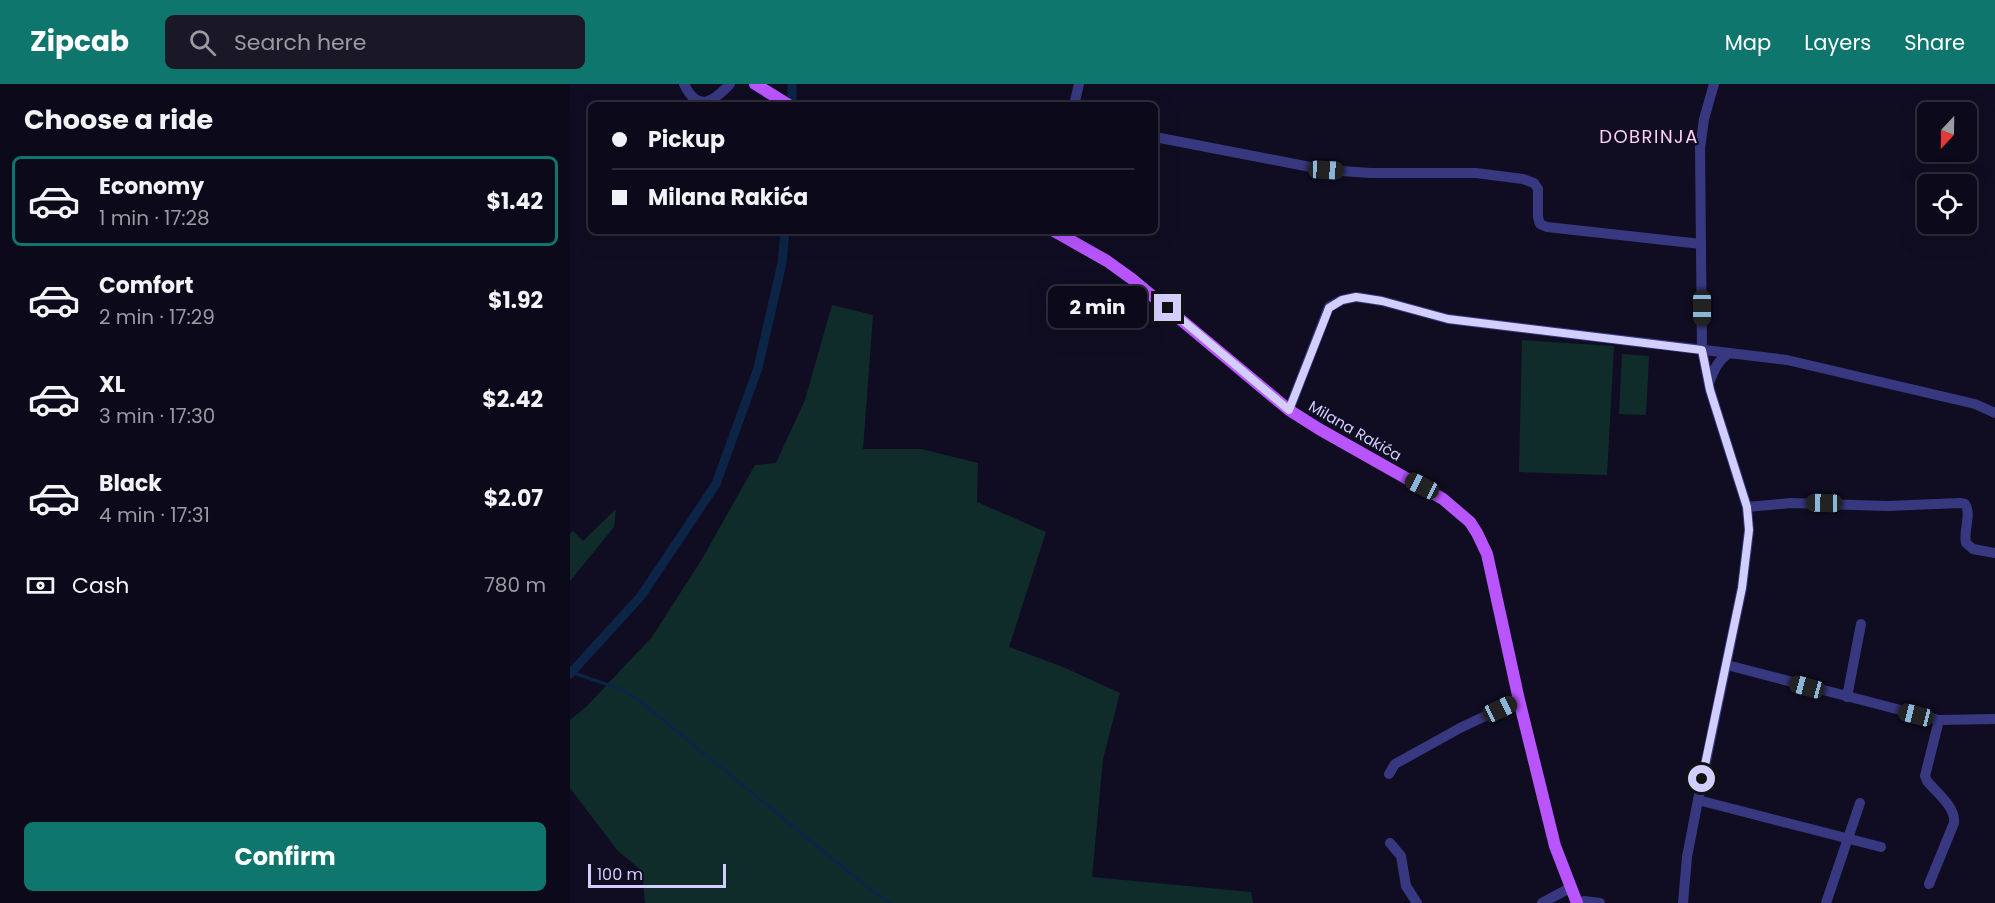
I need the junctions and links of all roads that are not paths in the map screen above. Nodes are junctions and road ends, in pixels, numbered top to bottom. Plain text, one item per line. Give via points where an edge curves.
1 (684, 84) edge
2 (730, 84) edge
3 (1079, 84) edge
4 (1714, 84) edge
5 (761, 88) edge
6 (784, 102) edge
7 (1075, 102) edge
8 (1158, 138) edge
9 (1059, 234) edge
10 (1701, 244) junction
11 (1702, 350) junction
12 (1729, 353) junction
13 (1709, 384) junction
14 (1994, 409) edge
15 (1289, 410) junction
16 (1747, 507) junction
17 (1995, 553) edge
18 (1861, 624) dead end
19 (1727, 665) junction
20 (1847, 697) junction
21 (1519, 700) junction
22 (1995, 719) edge
23 (1939, 720) junction
24 (1389, 774) dead end
25 (1698, 800) junction
26 (1860, 803) dead end
27 (1847, 838) junction
28 (1390, 843) dead end
29 (1881, 847) dead end
30 (1929, 884) dead end
31 (1570, 888) junction
32 (1417, 903) edge
33 (1542, 903) edge
34 (1577, 903) edge
35 (1600, 903) edge
36 (1683, 903) edge
37 (1826, 903) edge

1 - 2 street via 692,98 702,102 710,101
3 - 7 street
4 - 10 street via 1700,148
5 - 6 main road
8 - 10 street via 1326,170 1476,173 1523,179 1538,189 1538,217 1540,224 1547,227
9 - 15 main road, Milana Rakića via 1132,279
10 - 11 street
11 - 12 street
11 - 13 street
11 - 15 street via 1448,319 1356,297 1329,308
12 - 13 street via 1721,358
12 - 14 street via 1787,360
13 - 16 street
15 - 21 main road, Milana Rakića via 1443,499 1470,522 1487,554
16 - 17 street via 1791,503 1960,503 1968,511 1965,539 1969,547
16 - 19 street via 1747,552
18 - 20 street
19 - 20 street
19 - 25 street
20 - 23 street
21 - 24 street via 1395,764
21 - 31 main road, Milana Rakića via 1555,846
22 - 23 street
23 - 30 street via 1925,776 1955,816
25 - 27 street
25 - 36 street
26 - 27 street
27 - 29 street
27 - 37 street
28 - 32 street via 1401,856 1406,886
31 - 33 street
31 - 34 main road, Milana Rakića
34 - 35 street

